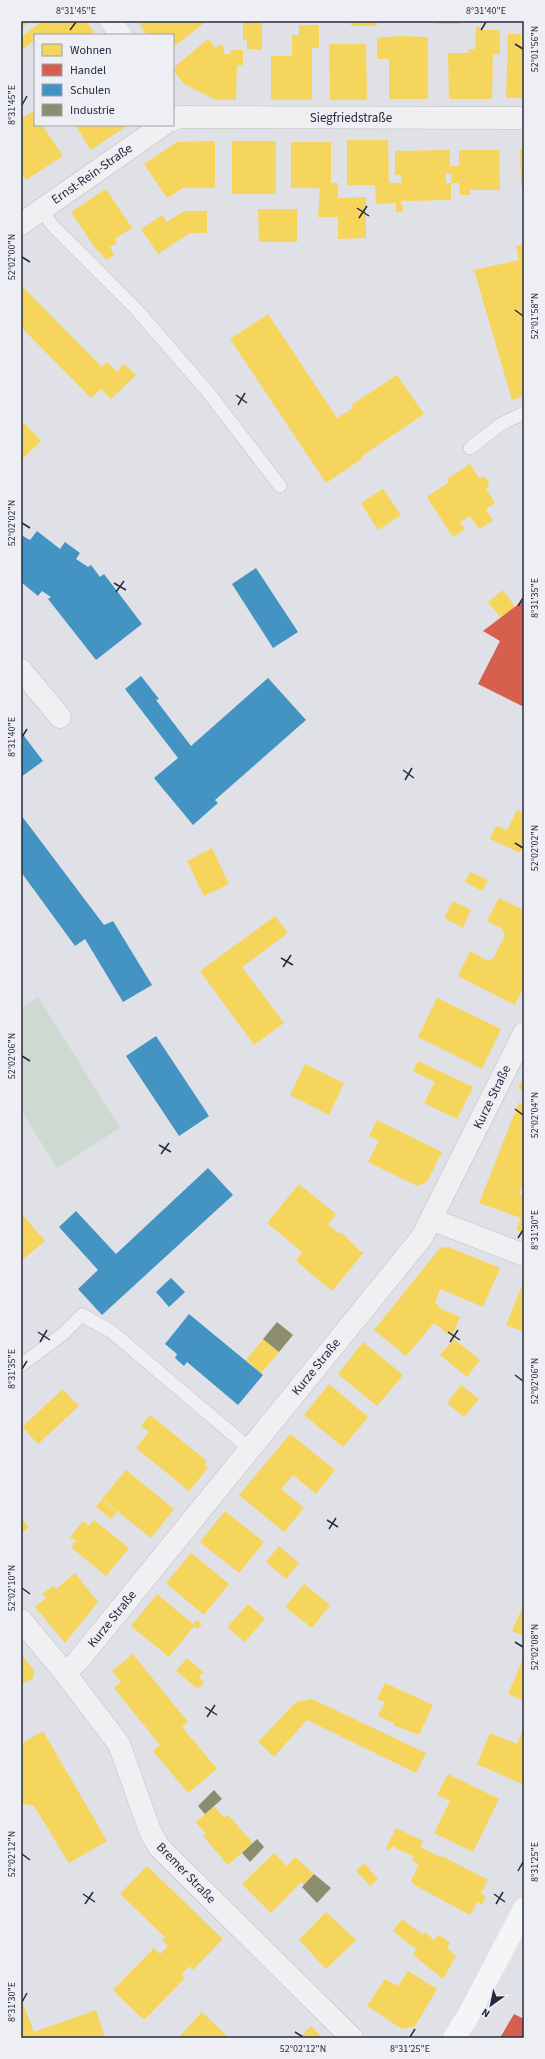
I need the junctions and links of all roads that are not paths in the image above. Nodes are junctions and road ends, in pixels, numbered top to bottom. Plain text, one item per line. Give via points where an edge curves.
1 (111, 21) edge
2 (120, 34) edge
3 (174, 117) edge
4 (524, 118) edge
5 (159, 126) edge
6 (42, 210) junction
7 (21, 224) edge
8 (524, 413) edge
9 (470, 448) dead end
10 (280, 486) dead end
11 (21, 670) edge
12 (60, 717) dead end
13 (524, 1033) edge
14 (431, 1219) junction
15 (524, 1255) edge
16 (21, 1365) edge
17 (250, 1449) junction
18 (21, 1620) edge
19 (65, 1673) junction
20 (524, 1909) edge
21 (352, 2038) edge
22 (454, 2038) edge

1 - 2 street
3 - 4 street, Siegfriedstraße
5 - 6 street, Ernst-Rein-Straße
6 - 7 street, Ernst-Rein-Straße
6 - 10 lane via 52,225 136,309 208,392
8 - 9 lane via 501,424
11 - 12 street
13 - 14 street, Kurze Straße
14 - 15 street
14 - 17 street, Kurze Straße via 412,1252
16 - 17 lane via 63,1334 82,1315 112,1332
17 - 19 street, Kurze Straße via 78,1661
18 - 19 street, Bremer Straße
19 - 21 street, Bremer Straße via 119,1744 150,1831 159,1847
20 - 22 main road

